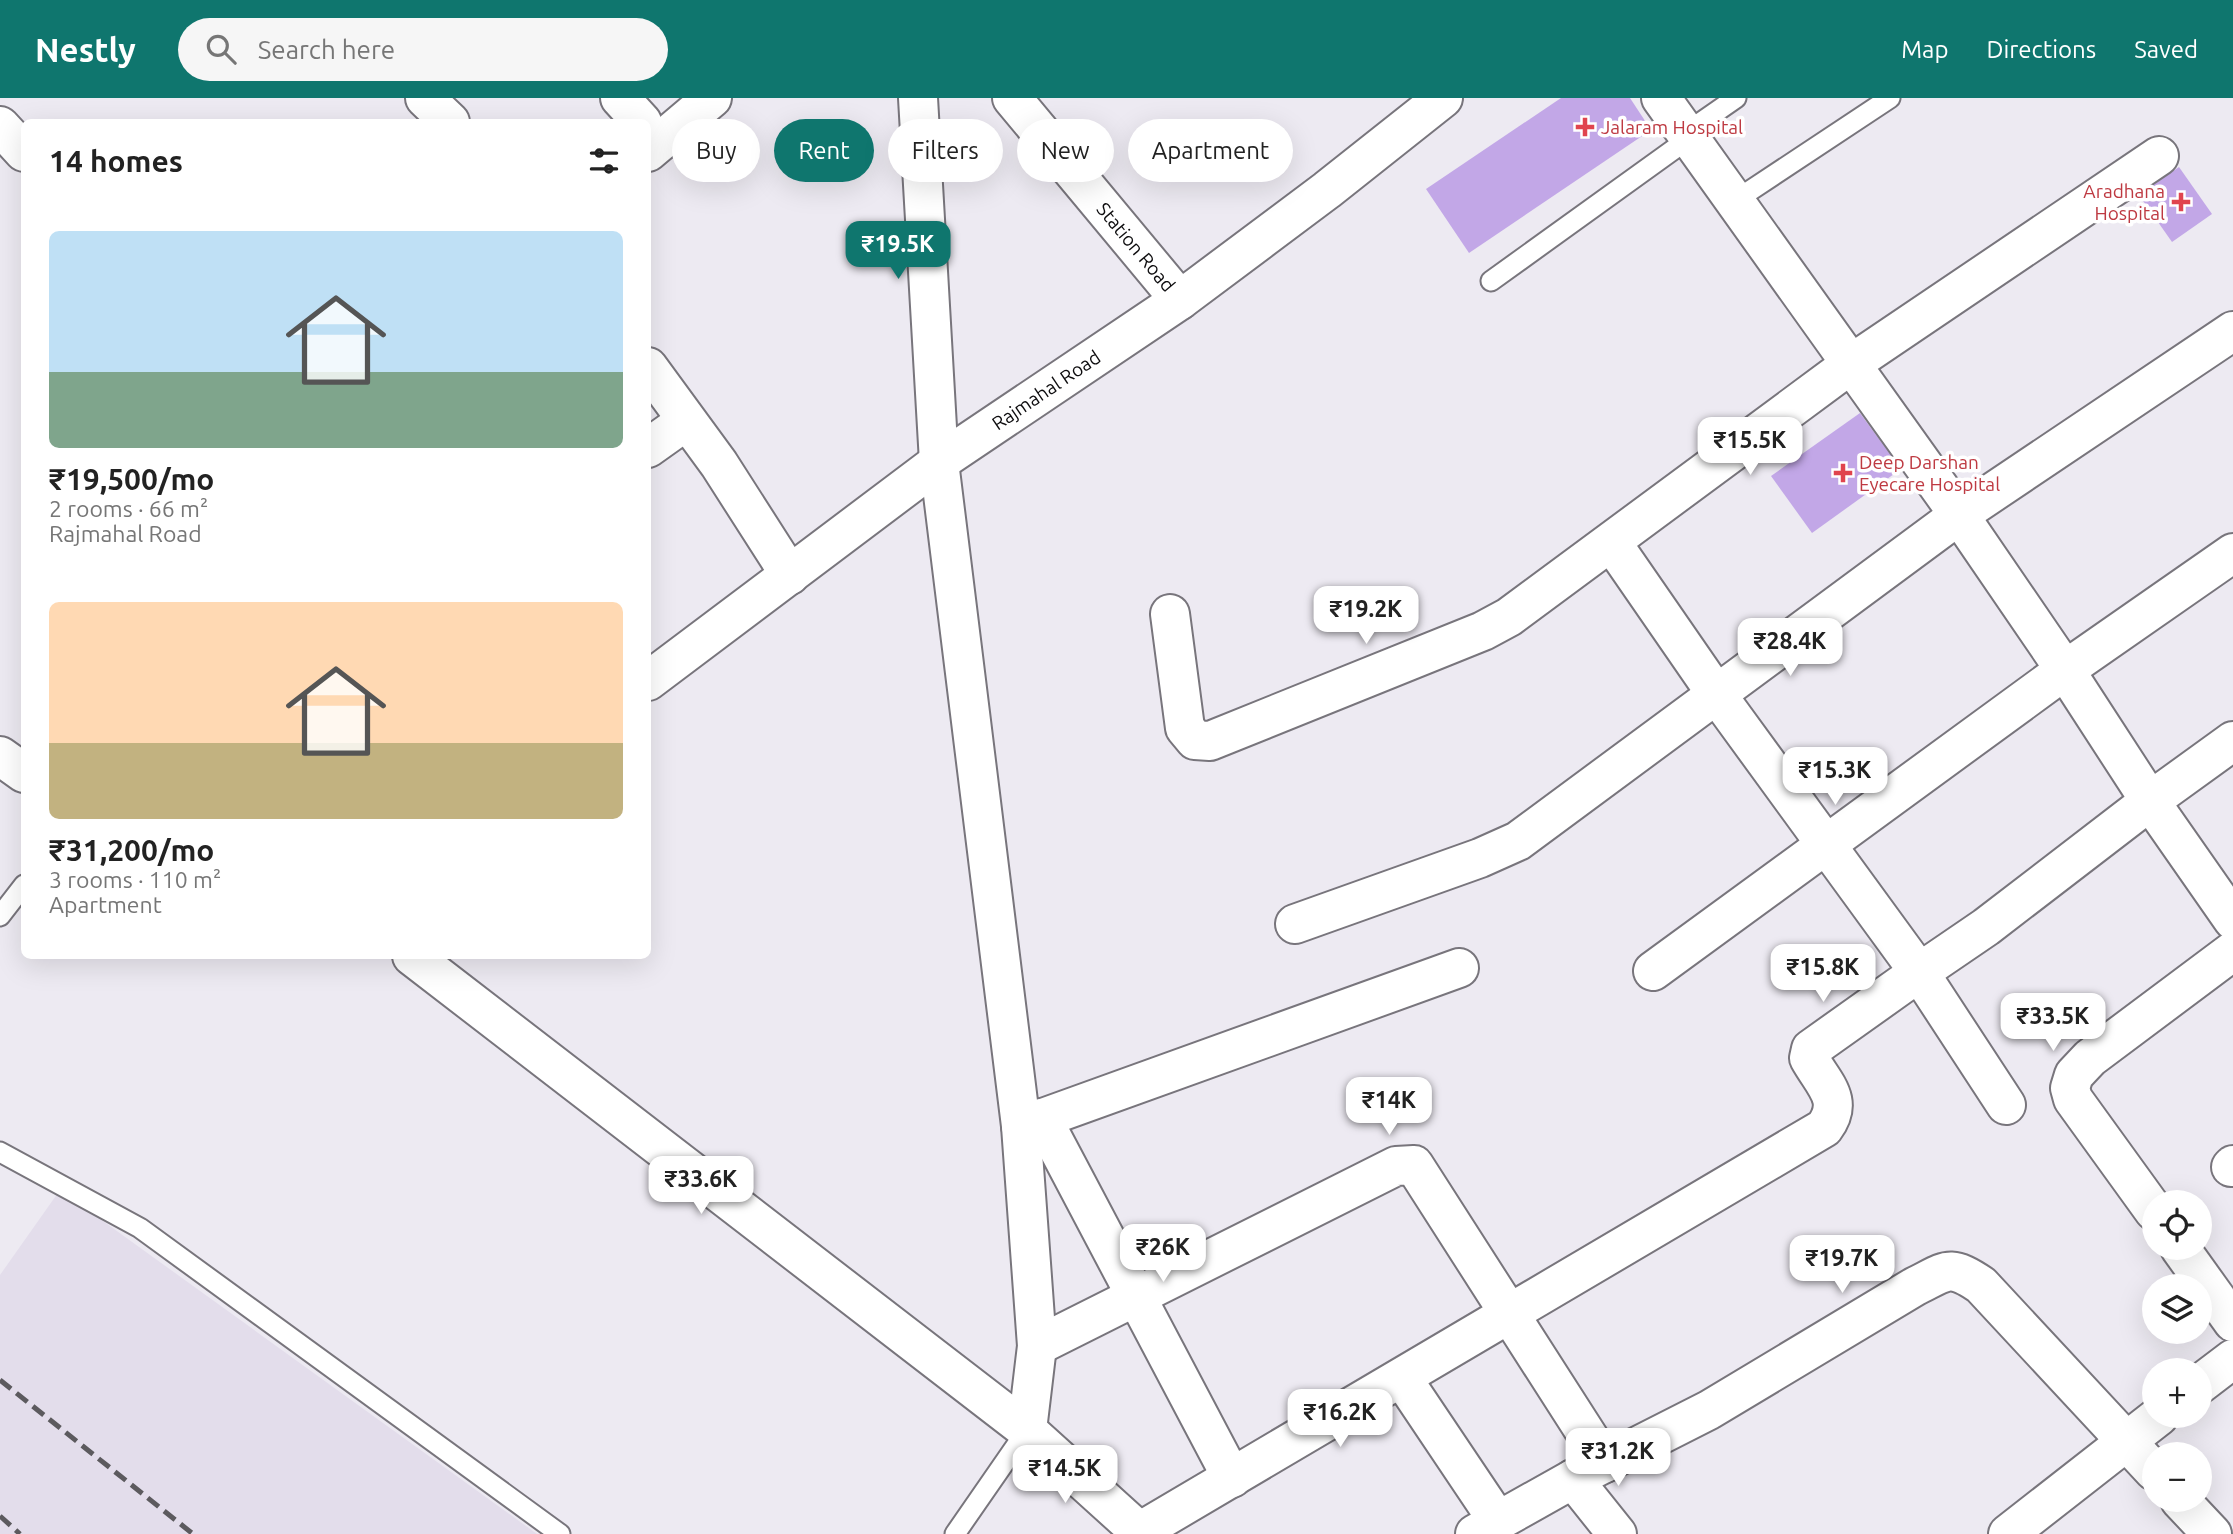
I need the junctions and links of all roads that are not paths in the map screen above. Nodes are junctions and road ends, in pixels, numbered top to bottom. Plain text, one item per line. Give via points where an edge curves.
1 (425, 98) edge
2 (620, 98) edge
3 (712, 98) edge
4 (918, 98) edge
5 (1012, 98) edge
6 (1661, 98) edge
7 (1736, 98) edge
8 (1890, 98) edge
9 (1425, 103) edge
10 (447, 119) edge
11 (636, 119) edge
12 (0, 126) edge
13 (1689, 134) junction
14 (651, 135) edge
15 (21, 149) edge
16 (2159, 156) dead end
17 (1736, 200) junction
18 (1491, 281) dead end
19 (1180, 300) junction
20 (2233, 331) edge
21 (1851, 364) junction
22 (651, 371) edge
23 (687, 421) junction
24 (651, 445) edge
25 (939, 461) junction
26 (1959, 515) junction
27 (1612, 543) junction
28 (2233, 553) edge
29 (790, 575) junction
30 (1170, 614) dead end
31 (2065, 670) junction
32 (651, 679) edge
33 (1717, 695) junction
34 (2233, 741) edge
35 (0, 756) edge
36 (21, 771) edge
37 (2150, 801) junction
38 (1825, 844) junction
39 (21, 890) edge
40 (0, 916) edge
41 (2233, 919) edge
42 (1295, 924) dead end
43 (2233, 951) edge
44 (416, 959) edge
45 (1459, 968) dead end
46 (1653, 971) dead end
47 (1919, 972) junction
48 (2006, 1105) dead end
49 (1032, 1122) junction
50 (0, 1152) edge
51 (2142, 1194) edge
52 (2189, 1260) edge
53 (1135, 1296) junction
54 (1510, 1314) junction
55 (2233, 1321) edge
56 (1037, 1346) junction
57 (2233, 1359) edge
58 (2212, 1375) edge
59 (1402, 1378) junction
60 (2143, 1428) edge
61 (1027, 1430) junction
62 (2126, 1441) junction
63 (2142, 1459) edge
64 (1589, 1471) junction
65 (1232, 1478) junction
66 (2191, 1512) edge
67 (1487, 1527) edge
68 (1141, 1533) edge
69 (560, 1534) edge
70 (955, 1534) edge
71 (1617, 1534) edge
72 (2008, 1534) edge
73 (2212, 1534) edge

1 - 10 street
2 - 11 street
3 - 14 street
4 - 25 street
5 - 19 street, Station Road
6 - 13 street
7 - 13 lane
8 - 17 lane
9 - 19 street, Rajmahal Road via 1327,190
12 - 15 street
13 - 17 street
13 - 18 lane
16 - 21 street
17 - 21 street
19 - 25 street, Rajmahal Road
20 - 26 street
21 - 26 street
21 - 27 street
22 - 23 street
23 - 24 street
23 - 29 street
25 - 29 street, Rajmahal Road
25 - 49 street
26 - 31 street
26 - 33 street
27 - 30 street via 1483,631 1210,741 1195,740 1185,728
27 - 33 street
28 - 31 street
29 - 32 street, Rajmahal Road
31 - 37 street
31 - 38 street
33 - 38 street
33 - 42 street via 1518,841
34 - 37 street
35 - 36 street
37 - 41 street
37 - 47 street via 1986,928
38 - 46 street
38 - 47 street
39 - 40 lane
43 - 51 street via 2143,1016 2074,1074 2073,1099
44 - 61 street
45 - 49 street
47 - 48 street
47 - 54 street via 1811,1049 1809,1058 1834,1100 1833,1116 1824,1128
49 - 53 street
49 - 56 street
50 - 69 lane via 140,1227
52 - 55 street
53 - 54 street via 1396,1166 1413,1165
53 - 56 street
53 - 65 street
54 - 59 street
54 - 64 street
56 - 61 street
57 - 58 street
59 - 65 street
59 - 67 street
60 - 62 street
61 - 68 street
61 - 70 lane
62 - 63 street
62 - 64 street via 1981,1285 1962,1272 1948,1271 1709,1410
62 - 72 street
64 - 67 street
64 - 71 street
65 - 68 street
66 - 73 street

